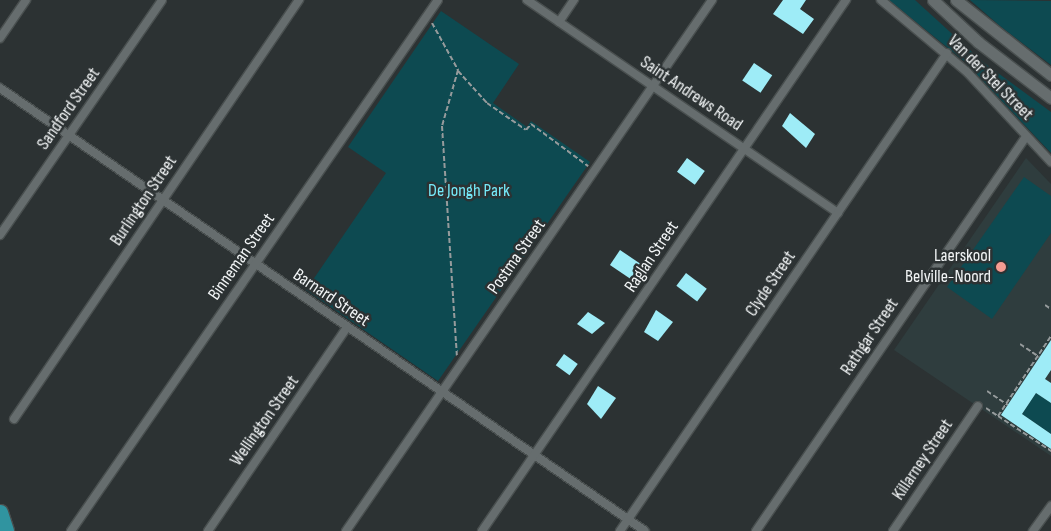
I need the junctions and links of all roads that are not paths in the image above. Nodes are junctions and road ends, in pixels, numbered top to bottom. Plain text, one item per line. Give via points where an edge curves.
1 (26, 0) edge
2 (162, 0) edge
3 (299, 0) edge
4 (438, 0) edge
5 (527, 0) edge
6 (574, 0) edge
7 (712, 0) edge
8 (846, 0) edge
9 (881, 0) edge
10 (933, 0) edge
11 (956, 0) edge
12 (559, 22) junction
13 (0, 38) edge
14 (947, 53) junction
15 (1051, 75) edge
16 (652, 86) junction
17 (0, 88) edge
18 (1051, 98) edge
19 (70, 135) junction
20 (1026, 136) junction
21 (744, 149) junction
22 (1051, 162) edge
23 (162, 200) junction
24 (838, 213) junction
25 (0, 235) edge
26 (255, 264) junction
27 (347, 327) junction
28 (442, 393) junction
29 (978, 405) road end
30 (14, 419) dead end
31 (534, 455) junction
32 (1051, 506) edge
33 (0, 512) edge
34 (628, 519) junction
35 (6, 531) edge
36 (71, 531) edge
37 (208, 531) edge
38 (346, 531) edge
39 (482, 531) edge
40 (620, 531) edge
41 (646, 531) edge
42 (756, 531) edge
43 (893, 531) edge
44 (1033, 531) edge

1 - 13 street
2 - 19 street, Sandford Street
3 - 23 street, Burlington Street
4 - 26 street, Binneman Street
5 - 12 street, Saint Andrews Road
6 - 12 street
7 - 16 street, Postma Street
8 - 21 street, Raglan Street
9 - 14 street, Van der Stel Street
10 - 18 main road via 978,42
11 - 15 main road
12 - 16 street, Saint Andrews Road
14 - 20 street, Van der Stel Street
14 - 24 street, Clyde Street
16 - 21 street, Saint Andrews Road
16 - 28 street, Postma Street
17 - 19 street, Barnard Street
19 - 23 street, Barnard Street
19 - 25 street, Sandford Street
20 - 22 street, Van der Stel Street
20 - 42 street, Rathgar Street
21 - 24 street, Saint Andrews Road
21 - 31 street, Raglan Street
23 - 26 street, Barnard Street
23 - 30 street, Burlington Street
24 - 34 street, Clyde Street
26 - 27 street, Barnard Street
26 - 36 street, Binneman Street
27 - 28 street, Barnard Street
27 - 37 street, Wellington Street
28 - 31 street, Barnard Street
28 - 38 street, Postma Street
29 - 43 street, Killarney Street
31 - 34 street, Barnard Street
31 - 39 street, Raglan Street
32 - 44 street
33 - 35 highway
34 - 40 street, Clyde Street
34 - 41 street, Barnard Street

